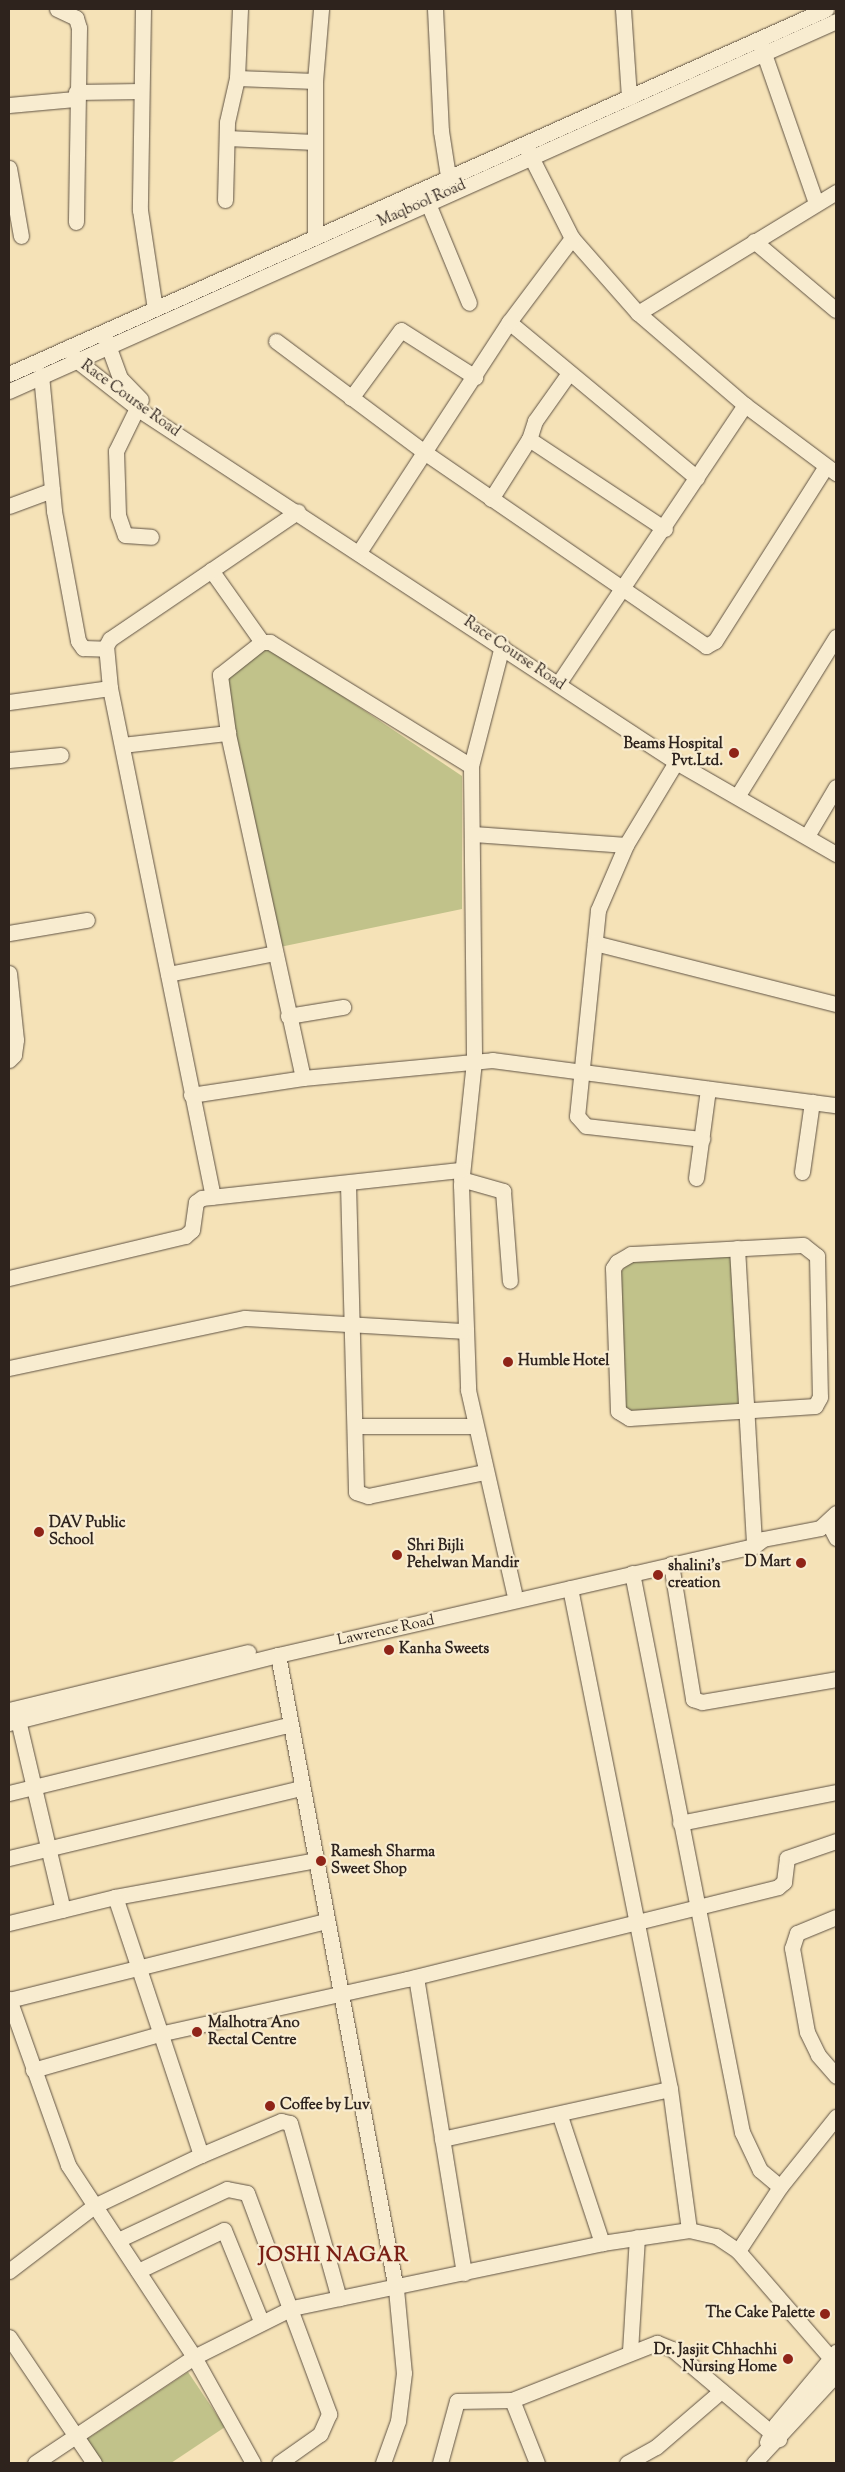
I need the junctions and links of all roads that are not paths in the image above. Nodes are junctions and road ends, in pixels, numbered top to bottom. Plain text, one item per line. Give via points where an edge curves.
1 (57, 9) edge
2 (143, 9) edge
3 (240, 9) edge
4 (321, 9) edge
5 (436, 9) edge
6 (623, 9) edge
7 (826, 9) edge
8 (836, 21) edge
9 (761, 45) junction
10 (237, 78) junction
11 (315, 81) junction
12 (141, 91) junction
13 (76, 96) junction
14 (629, 98) junction
15 (9, 105) edge
16 (227, 138) junction
17 (315, 142) junction
18 (524, 143) junction
19 (531, 158) junction
20 (9, 168) edge
21 (448, 176) junction
22 (836, 192) edge
23 (225, 200) dead end
24 (427, 201) junction
25 (816, 203) junction
26 (76, 222) dead end
27 (314, 235) junction
28 (21, 236) dead end
29 (572, 238) junction
30 (754, 241) junction
31 (470, 303) dead end
32 (155, 309) junction
33 (836, 310) edge
34 (638, 313) junction
35 (509, 322) junction
36 (106, 339) junction
37 (276, 341) dead end
38 (72, 353) junction
39 (9, 374) edge
40 (568, 374) junction
41 (41, 375) junction
42 (475, 377) junction
43 (9, 391) edge
44 (351, 398) junction
45 (745, 405) junction
46 (137, 408) junction
47 (529, 440) junction
48 (197, 445) junction
49 (427, 454) junction
50 (831, 469) edge
51 (697, 478) junction
52 (52, 490) junction
53 (492, 499) junction
54 (9, 506) edge
55 (298, 511) junction
56 (665, 529) junction
57 (151, 537) dead end
58 (359, 552) junction
59 (211, 570) junction
60 (624, 592) junction
61 (836, 637) edge
62 (262, 642) junction
63 (502, 646) junction
64 (106, 649) junction
65 (558, 684) junction
66 (110, 688) junction
67 (11, 697) edge
68 (228, 733) junction
69 (122, 745) junction
70 (61, 755) dead end
71 (9, 760) edge
72 (676, 762) junction
73 (471, 766) junction
74 (836, 786) edge
75 (738, 795) junction
76 (474, 834) junction
77 (807, 836) junction
78 (626, 844) junction
79 (836, 854) edge
80 (86, 920) dead end
81 (9, 933) edge
82 (595, 943) junction
83 (275, 953) junction
84 (9, 973) edge
85 (168, 974) junction
86 (836, 1004) edge
87 (343, 1006) dead end
88 (288, 1016) junction
89 (9, 1060) edge
90 (474, 1061) junction
91 (582, 1070) junction
92 (303, 1078) junction
93 (708, 1089) junction
94 (191, 1096) junction
95 (812, 1102) junction
96 (836, 1105) edge
97 (702, 1139) junction
98 (802, 1172) dead end
99 (461, 1174) junction
100 (696, 1178) dead end
101 (348, 1184) junction
102 (213, 1197) junction
103 (738, 1248) junction
104 (9, 1278) edge
105 (510, 1282) dead end
106 (351, 1323) junction
107 (463, 1331) junction
108 (9, 1368) edge
109 (746, 1410) junction
110 (355, 1426) junction
111 (474, 1426) junction
112 (484, 1472) junction
113 (832, 1517) edge
114 (836, 1538) edge
115 (757, 1540) junction
116 (671, 1564) junction
117 (632, 1573) junction
118 (570, 1588) junction
119 (514, 1592) junction
120 (278, 1655) junction
121 (836, 1679) edge
122 (125, 1686) junction
123 (12, 1718) edge
124 (289, 1725) junction
125 (31, 1787) junction
126 (300, 1788) junction
127 (836, 1792) edge
128 (9, 1793) edge
129 (680, 1823) junction
130 (836, 1841) edge
131 (46, 1848) junction
132 (9, 1858) edge
133 (316, 1860) junction
134 (115, 1897) junction
135 (700, 1904) junction
136 (63, 1910) junction
137 (836, 1917) edge
138 (326, 1921) junction
139 (635, 1921) junction
140 (9, 1923) edge
141 (136, 1967) junction
142 (416, 1977) junction
143 (340, 1994) junction
144 (9, 2000) edge
145 (159, 2034) junction
146 (34, 2070) junction
147 (836, 2076) edge
148 (670, 2089) junction
149 (560, 2116) junction
150 (836, 2117) edge
151 (442, 2139) junction
152 (201, 2155) junction
153 (780, 2187) junction
154 (94, 2206) junction
155 (689, 2230) junction
156 (637, 2237) junction
157 (118, 2240) junction
158 (602, 2243) junction
159 (738, 2251) junction
160 (138, 2270) junction
161 (9, 2271) edge
162 (464, 2273) junction
163 (396, 2289) junction
164 (339, 2298) junction
165 (292, 2308) junction
166 (261, 2321) junction
167 (9, 2337) edge
168 (630, 2351) junction
169 (194, 2357) junction
170 (835, 2358) edge
171 (836, 2374) edge
172 (721, 2391) junction
173 (512, 2400) junction
174 (74, 2435) junction
175 (774, 2436) junction
176 (35, 2463) edge
177 (94, 2463) edge
178 (253, 2463) edge
179 (279, 2463) edge
180 (383, 2463) edge
181 (440, 2463) edge
182 (537, 2463) edge
183 (627, 2463) edge
184 (754, 2463) edge

1 - 13 street via 71,14 79,23
2 - 12 street
3 - 10 street
4 - 11 street
5 - 21 street via 441,131
6 - 14 street
7 - 9 street, Maqbool Road
8 - 9 street, Maqbool Road
9 - 14 street, Maqbool Road
9 - 19 street, Maqbool Road
9 - 25 street
10 - 11 street
10 - 16 street
11 - 17 street
12 - 13 street
12 - 32 street via 140,210
13 - 15 street
13 - 26 street
14 - 18 street, Maqbool Road
16 - 17 street
16 - 23 street
17 - 27 street
18 - 19 street
18 - 21 street, Maqbool Road
19 - 24 street, Maqbool Road
19 - 29 street
20 - 28 street
21 - 27 street, Maqbool Road
22 - 25 street
24 - 31 street
24 - 36 street, Maqbool Road
25 - 30 street
27 - 32 street, Maqbool Road
29 - 34 street
29 - 35 street
30 - 33 street
30 - 34 street
32 - 36 street, Maqbool Road
34 - 45 street
35 - 40 street
35 - 42 street
36 - 38 street, Maqbool Road
36 - 48 street, Race Course Road via 129,390
37 - 44 street
38 - 39 street, Maqbool Road
38 - 41 street, Maqbool Road
38 - 46 street, Race Course Road
40 - 47 street via 535,421
40 - 51 street
41 - 43 street, Maqbool Road
41 - 52 street
42 - 44 street via 401,330
42 - 49 street
44 - 49 street
45 - 50 street
45 - 51 street
46 - 48 street, Race Course Road
46 - 57 street via 116,451 118,515 125,535
47 - 53 street
47 - 56 street
48 - 55 street, Race Course Road
49 - 53 street
49 - 58 street
50 - 60 street via 711,644 700,644
51 - 56 street
52 - 54 street
52 - 64 street via 79,644
53 - 60 street
55 - 58 street, Race Course Road
55 - 59 street
56 - 60 street
58 - 63 street, Race Course Road
59 - 62 street
59 - 64 street via 110,639
60 - 65 street
61 - 75 street
62 - 68 street via 220,675
62 - 73 street via 270,642
63 - 65 street, Race Course Road
63 - 73 street
64 - 66 street
65 - 72 street, Race Course Road
66 - 67 street
66 - 69 street
68 - 69 street
68 - 83 street
69 - 85 street
70 - 71 street
72 - 75 street, Race Course Road
72 - 78 street
73 - 76 street
74 - 77 street
75 - 77 street, Race Course Road
76 - 78 street
76 - 90 street
77 - 79 street, Race Course Road
78 - 82 street via 598,910
80 - 81 street
82 - 86 street
82 - 91 street
83 - 85 street
83 - 88 street
84 - 89 street via 16,1040 14,1055
85 - 94 street
87 - 88 street
88 - 92 street
90 - 91 street via 516,1061
90 - 92 street
90 - 99 street
91 - 93 street
91 - 97 street via 577,1116 580,1124
92 - 94 street
93 - 95 street
93 - 97 street
94 - 102 street
95 - 96 street
95 - 98 street
97 - 100 street
99 - 101 street
99 - 105 street via 503,1191
99 - 107 street
101 - 102 street
101 - 106 street
102 - 104 street via 197,1201 192,1230 185,1236
103 - 109 street
103 - 109 street via 803,1245 817,1256 818,1403 810,1408
103 - 109 street via 631,1254 617,1262 613,1268 614,1399 618,1411 629,1418
106 - 107 street
106 - 108 street via 225,1320
106 - 110 street
107 - 111 street
109 - 115 street
110 - 111 street
110 - 112 street via 354,1486 362,1495
111 - 112 street
112 - 119 street
113 - 114 street
113 - 115 street, Lawrence Road via 815,1529
115 - 116 street, Lawrence Road
115 - 119 street, Lawrence Road
116 - 117 street, Lawrence Road
116 - 121 street via 693,1699 702,1702
117 - 118 street, Lawrence Road
117 - 129 street
118 - 120 street, Lawrence Road
118 - 139 street
119 - 122 street, Lawrence Road
120 - 122 street, Lawrence Road
120 - 124 street
122 - 123 street, Lawrence Road
123 - 125 street
124 - 125 street
124 - 126 street
125 - 128 street
125 - 131 street
126 - 131 street
126 - 133 street
127 - 129 street
129 - 135 street
130 - 135 street via 787,1858 784,1882 778,1887
131 - 132 street
131 - 136 street
133 - 134 street
133 - 138 street
134 - 136 street
134 - 141 street
135 - 139 street
135 - 153 street via 742,2132 760,2170
136 - 140 street
137 - 147 street via 797,1933 792,1948 807,2032 818,2055
138 - 141 street
138 - 143 street
139 - 142 street
139 - 148 street
141 - 144 street
141 - 145 street
142 - 143 street
142 - 151 street
143 - 145 street
143 - 163 street
144 - 146 street
145 - 146 street
145 - 152 street
146 - 154 street via 68,2165
148 - 149 street
148 - 155 street
149 - 151 street
149 - 158 street
150 - 153 street
151 - 162 street
152 - 154 street
152 - 164 street via 281,2121 290,2123
153 - 159 street
154 - 157 street
154 - 161 street
155 - 156 street
155 - 159 street via 716,2236
156 - 158 street
156 - 168 street
157 - 160 street
157 - 165 street via 227,2190 241,2189 247,2193
158 - 162 street
159 - 170 street
160 - 166 street via 224,2230
160 - 169 street
162 - 163 street
163 - 164 street
163 - 180 street via 404,2373 398,2421
164 - 165 street
165 - 166 street
165 - 179 street via 327,2404 328,2422 320,2434
166 - 169 street
167 - 174 street
168 - 172 street via 665,2345
168 - 173 street
169 - 174 street
169 - 178 street
170 - 175 street
171 - 175 street
172 - 175 street
172 - 183 street via 656,2447
173 - 181 street via 457,2401
173 - 182 street
174 - 176 street
174 - 177 street
175 - 184 street

